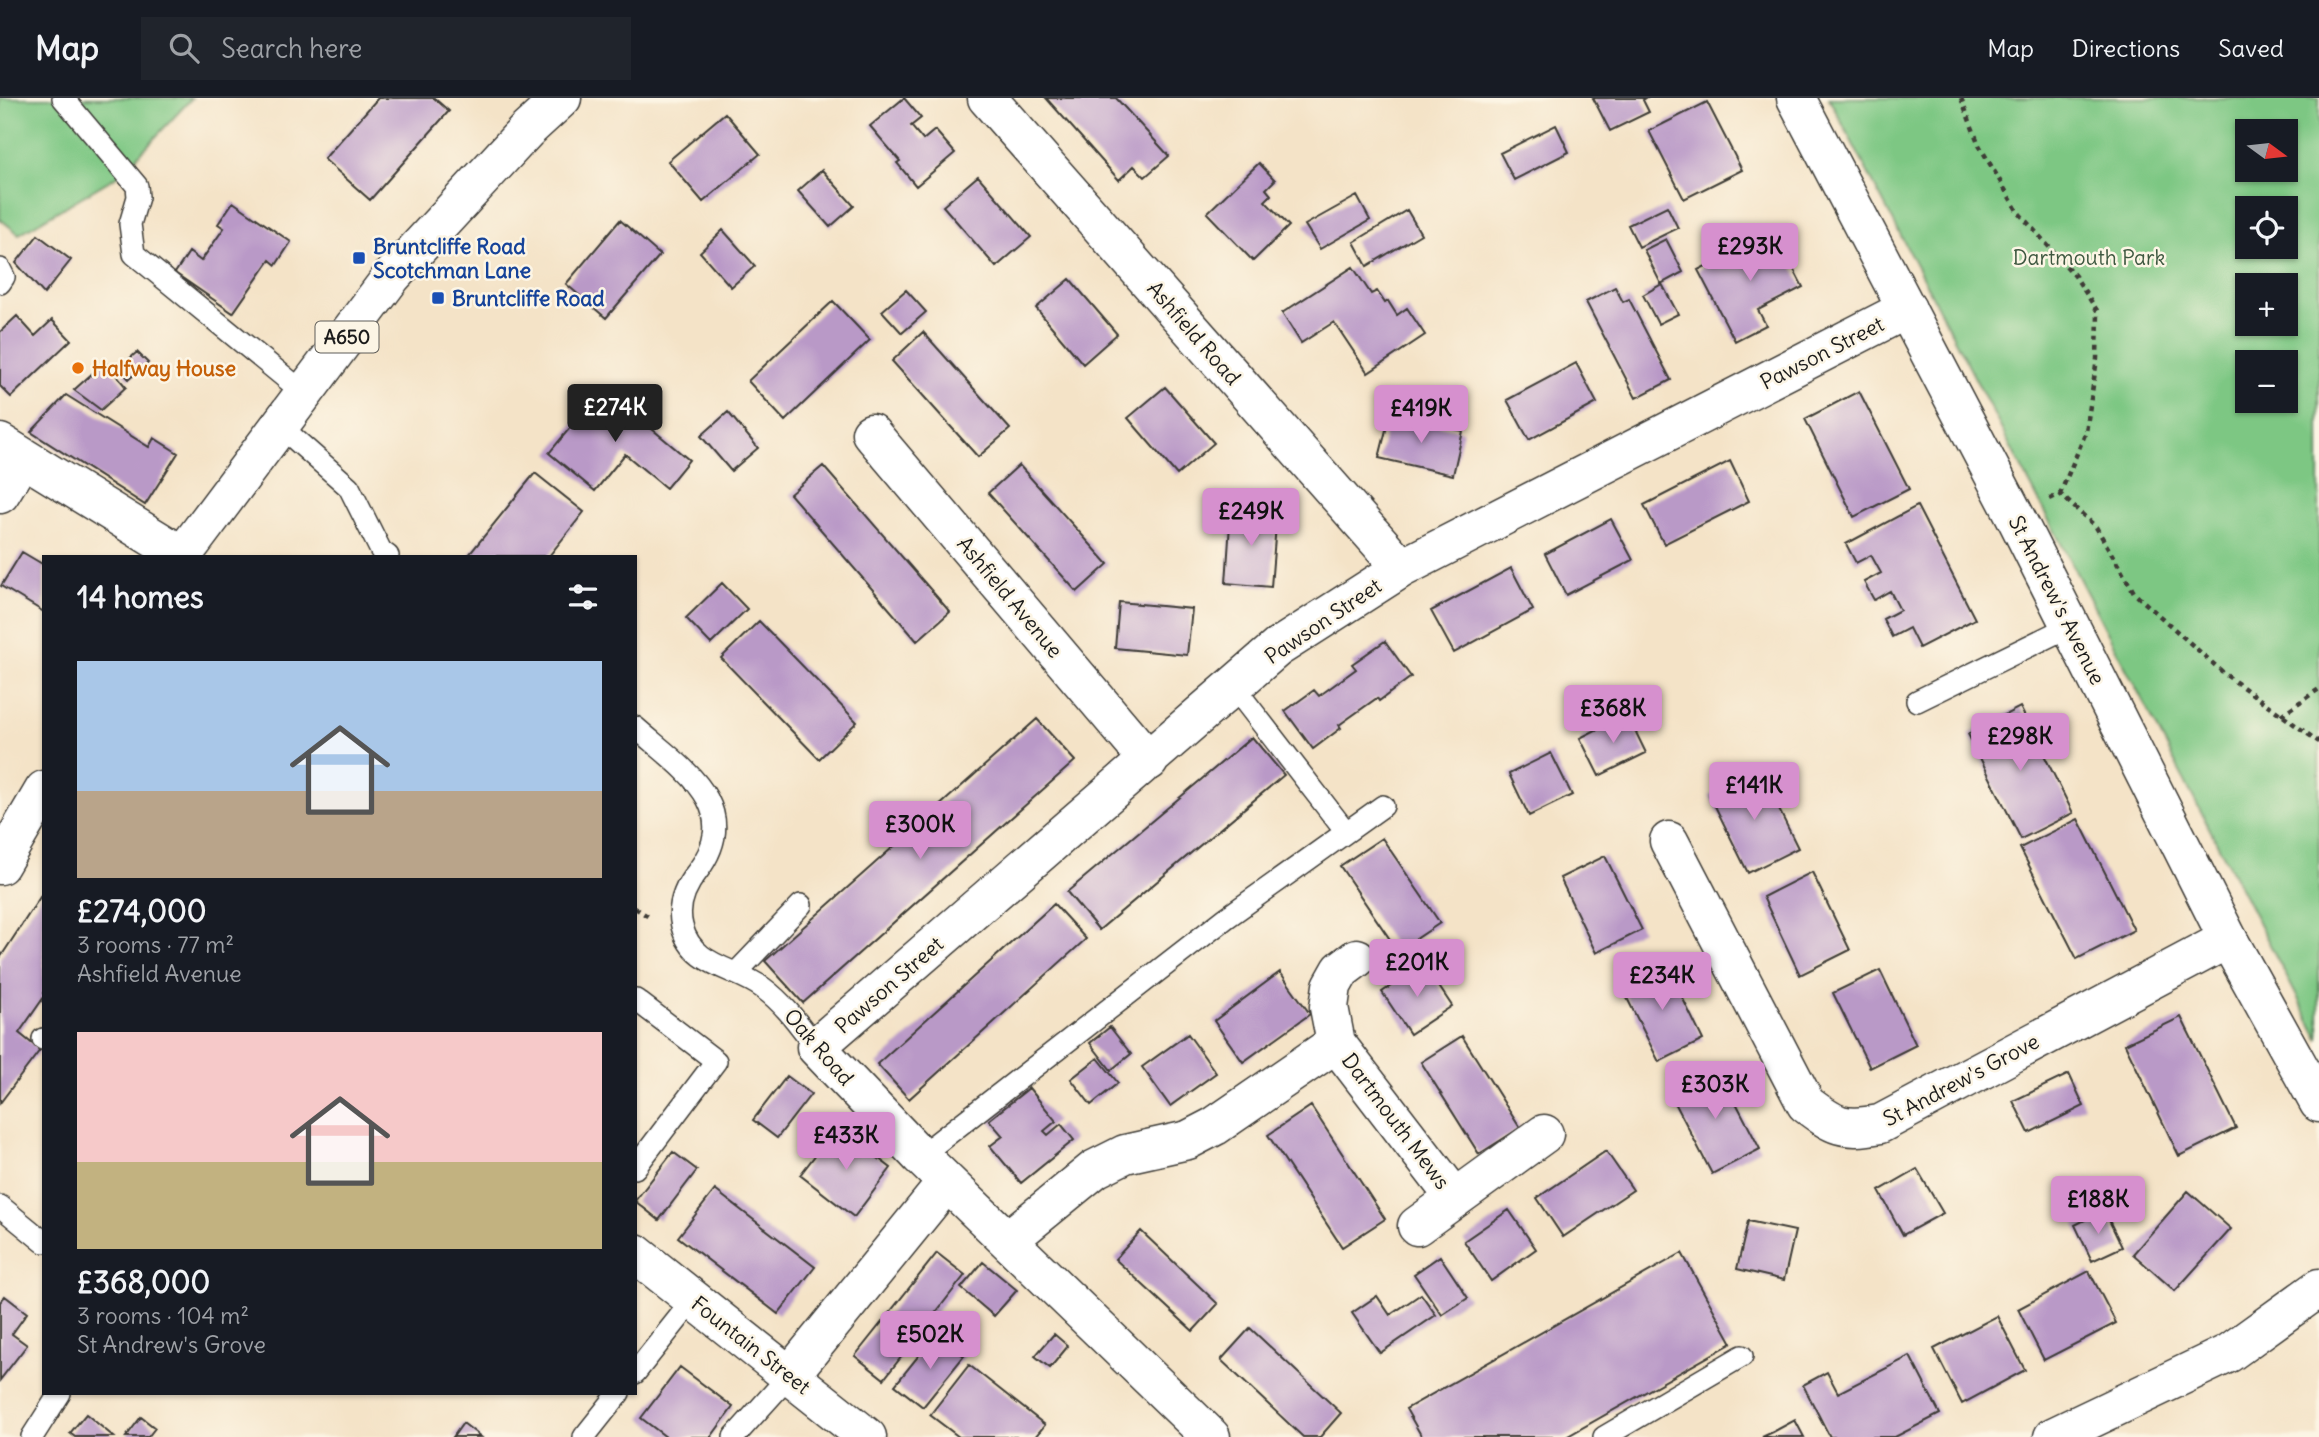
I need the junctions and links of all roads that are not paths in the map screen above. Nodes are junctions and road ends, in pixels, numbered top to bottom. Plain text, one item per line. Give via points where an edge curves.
1 (63, 98) edge
2 (562, 98) edge
3 (987, 98) edge
4 (1796, 98) edge
5 (0, 269) edge
6 (0, 283) edge
7 (1907, 309) junction
8 (304, 393) junction
9 (280, 426) junction
10 (871, 433) dead end
11 (11, 450) edge
12 (0, 494) edge
13 (181, 555) edge
14 (184, 555) edge
15 (387, 555) edge
16 (1402, 568) junction
17 (2070, 626) junction
18 (1233, 686) junction
19 (1917, 701) dead end
20 (637, 729) edge
21 (1149, 761) junction
22 (42, 793) edge
23 (1383, 806) dead end
24 (1346, 832) junction
25 (1670, 841) dead end
26 (0, 865) edge
27 (801, 905) dead end
28 (2228, 939) junction
29 (1357, 958) dead end
30 (736, 973) junction
31 (637, 1001) edge
32 (1336, 1043) junction
33 (816, 1047) junction
34 (2319, 1102) edge
35 (1544, 1134) dead end
36 (920, 1156) junction
37 (637, 1165) edge
38 (947, 1182) junction
39 (1455, 1199) junction
40 (0, 1206) edge
41 (1417, 1226) dead end
42 (42, 1240) edge
43 (1008, 1240) junction
44 (637, 1255) edge
45 (2319, 1288) edge
46 (693, 1300) junction
47 (1742, 1356) dead end
48 (637, 1370) edge
49 (790, 1375) junction
50 (59, 1395) edge
51 (617, 1395) edge
52 (32, 1437) edge
53 (584, 1437) edge
54 (734, 1437) edge
55 (867, 1437) edge
56 (1211, 1437) edge
57 (1604, 1437) edge
58 (2053, 1437) edge

1 - 8 lane via 137,186 130,224 134,254
2 - 8 street, A650 via 393,276
3 - 16 street, Ashfield Road
4 - 7 street, St Andrew's Avenue
5 - 6 lane via 4,273
7 - 16 street, Pawson Street
7 - 17 street, St Andrew's Avenue
8 - 9 street, A650
9 - 14 street, A650
9 - 15 lane via 349,487
10 - 21 street, Ashfield Avenue
11 - 12 street
11 - 13 street
16 - 18 street, Pawson Street via 1277,649
17 - 19 lane
17 - 28 street, St Andrew's Avenue
18 - 21 street, Pawson Street
18 - 24 lane
20 - 30 lane, Oak Road via 694,780 710,801 716,823 712,846 686,885 681,926 698,955
21 - 33 street, Pawson Street
22 - 26 street
23 - 24 lane
24 - 36 lane via 1226,918
25 - 28 street, St Andrew's Grove via 1807,1104 1831,1123 1856,1128 1880,1124
27 - 30 lane
28 - 34 street, St Andrew's Avenue
29 - 32 street, Dartmouth Mews via 1341,970 1332,986 1329,1007
30 - 33 lane, Oak Road via 762,987
31 - 37 lane via 716,1061
32 - 39 street, Dartmouth Mews
32 - 43 street, Dartmouth Mews via 1215,1126 1188,1140 1125,1154 1095,1169
33 - 36 street, Oak Road
35 - 39 street, Dartmouth Mews
36 - 38 street, Oak Road
38 - 43 street, Oak Road
38 - 49 street
39 - 41 street, Dartmouth Mews
40 - 42 lane
43 - 56 street, Oak Road
44 - 46 street, Fountain Street
45 - 58 street via 2229,1353
46 - 48 lane
46 - 49 street, Fountain Street
47 - 57 lane
49 - 54 lane
49 - 55 street, Fountain Street
50 - 52 lane
51 - 53 lane

